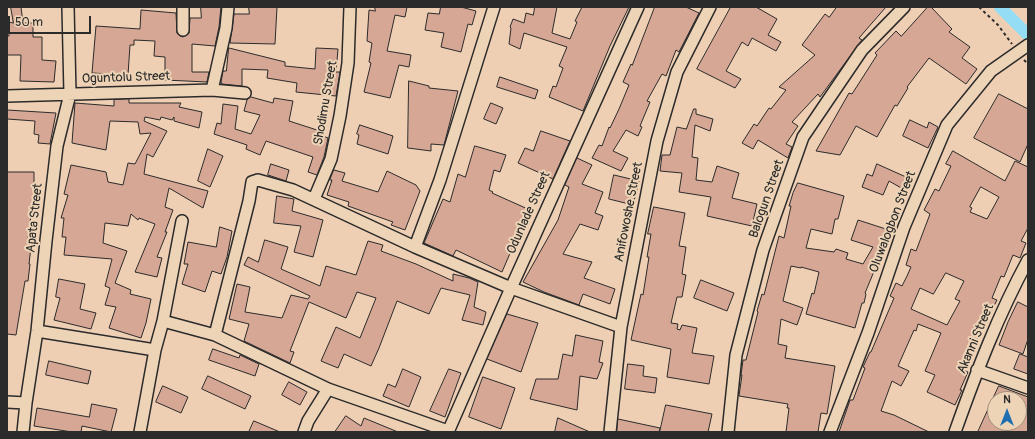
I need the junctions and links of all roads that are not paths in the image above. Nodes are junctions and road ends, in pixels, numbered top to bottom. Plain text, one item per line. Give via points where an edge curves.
1 (68, 7) edge
2 (183, 7) edge
3 (228, 7) edge
4 (350, 7) edge
5 (494, 7) edge
6 (638, 7) edge
7 (710, 7) edge
8 (904, 7) edge
9 (183, 30) dead end
10 (1023, 49) edge
11 (212, 90) junction
12 (245, 93) dead end
13 (70, 94) junction
14 (7, 96) edge
15 (314, 200) junction
16 (182, 221) dead end
17 (415, 247) junction
18 (1028, 260) edge
19 (511, 288) junction
20 (163, 321) junction
21 (621, 327) junction
22 (37, 331) junction
23 (215, 335) junction
24 (155, 350) junction
25 (977, 370) junction
26 (1028, 388) edge
27 (328, 389) junction
28 (7, 402) edge
29 (26, 402) junction
30 (23, 432) edge
31 (140, 432) edge
32 (304, 432) edge
33 (448, 432) edge
34 (610, 432) edge
35 (728, 432) edge
36 (830, 432) edge
37 (955, 432) edge

1 - 13 street, Apata Street
2 - 9 street
3 - 11 street via 226,28
4 - 15 street, Shodimu Street via 348,63 340,116 331,159
5 - 17 street via 440,180
6 - 19 street, Odunlade Street
7 - 21 street, Anifowoshe Street via 677,72 657,141
8 - 35 street, Balogun Street via 862,50 803,137 763,250 736,355
10 - 36 street, Oluwalogbon Street via 991,71 947,125 904,227 868,333
11 - 12 street, Oguntolu Street
11 - 13 street, Oguntolu Street
13 - 14 street, Oguntolu Street
13 - 22 street, Apata Street via 57,146
15 - 17 street
15 - 23 street via 293,190 258,180 252,182
16 - 20 street
17 - 19 street
18 - 25 street, Akanni Street
19 - 21 street
19 - 33 street, Odunlade Street
20 - 23 street
20 - 24 street
21 - 34 street, Anifowoshe Street
22 - 24 street
22 - 29 street, Apata Street
23 - 27 street
24 - 31 street
25 - 26 street
25 - 37 street, Akanni Street
27 - 32 street
27 - 33 street
28 - 29 street
29 - 30 street, Apata Street

